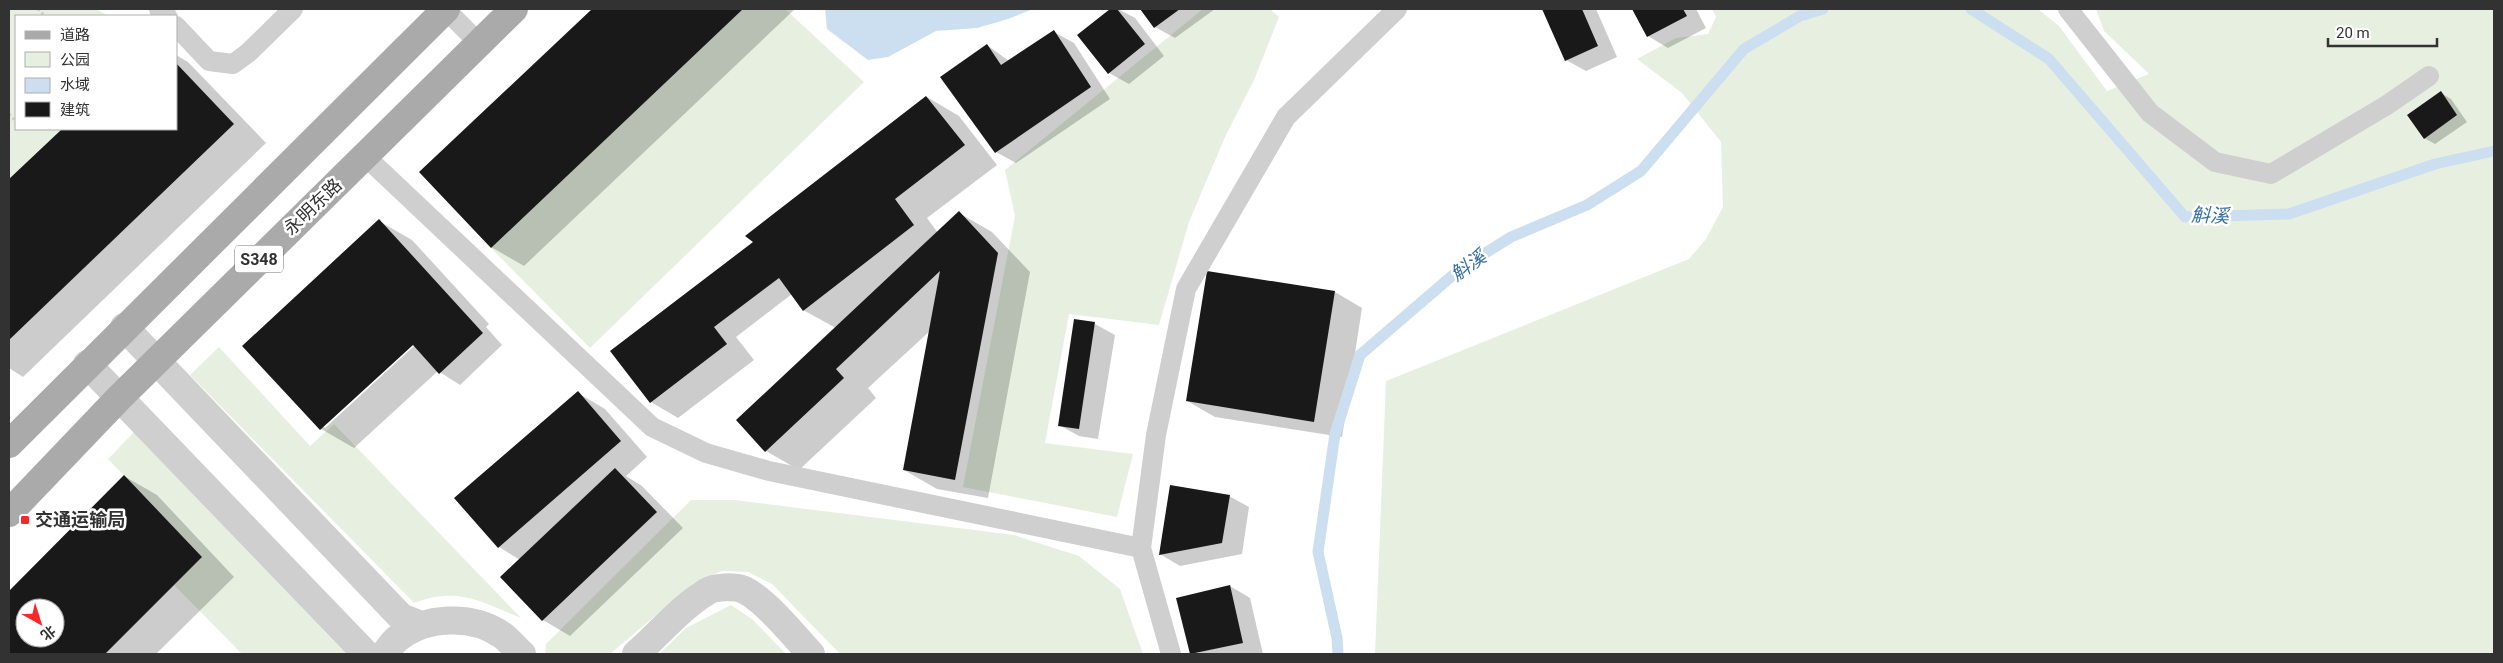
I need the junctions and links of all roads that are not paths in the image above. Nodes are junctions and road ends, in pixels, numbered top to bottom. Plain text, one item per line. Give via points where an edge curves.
1 (293, 9) edge
2 (446, 9) edge
3 (514, 9) edge
4 (1397, 9) edge
5 (2068, 9) edge
6 (178, 28) edge
7 (479, 43) junction
8 (2429, 76) dead end
9 (365, 156) junction
10 (124, 328) junction
11 (156, 361) junction
12 (87, 364) junction
13 (119, 398) junction
14 (9, 444) edge
15 (9, 513) edge
16 (1141, 548) junction
17 (421, 625) junction
18 (366, 654) edge
19 (384, 654) edge
20 (522, 654) edge
21 (636, 654) edge
22 (811, 654) edge
23 (1171, 654) edge

1 - 6 lane via 233,64 209,61
2 - 7 lane
2 - 10 main road, S348
3 - 7 main road, 永明东路 / S348
4 - 16 lane via 1286,117 1186,289 1156,435
5 - 8 lane via 2150,113 2215,162 2271,174 2387,105
7 - 9 main road, 永明东路 / S348
9 - 11 main road, 永明东路 / S348
9 - 16 lane via 652,427 706,453 770,471
10 - 11 street
10 - 12 main road, S348
11 - 13 main road, 永明东路 / S348
11 - 17 street via 400,617
12 - 13 street
12 - 14 main road, S348
13 - 15 main road, 永明东路 / S348
13 - 18 street
16 - 23 lane
17 - 19 street via 397,639
17 - 20 street via 449,620 476,623 502,635
21 - 22 street via 710,590 740,588 757,598

